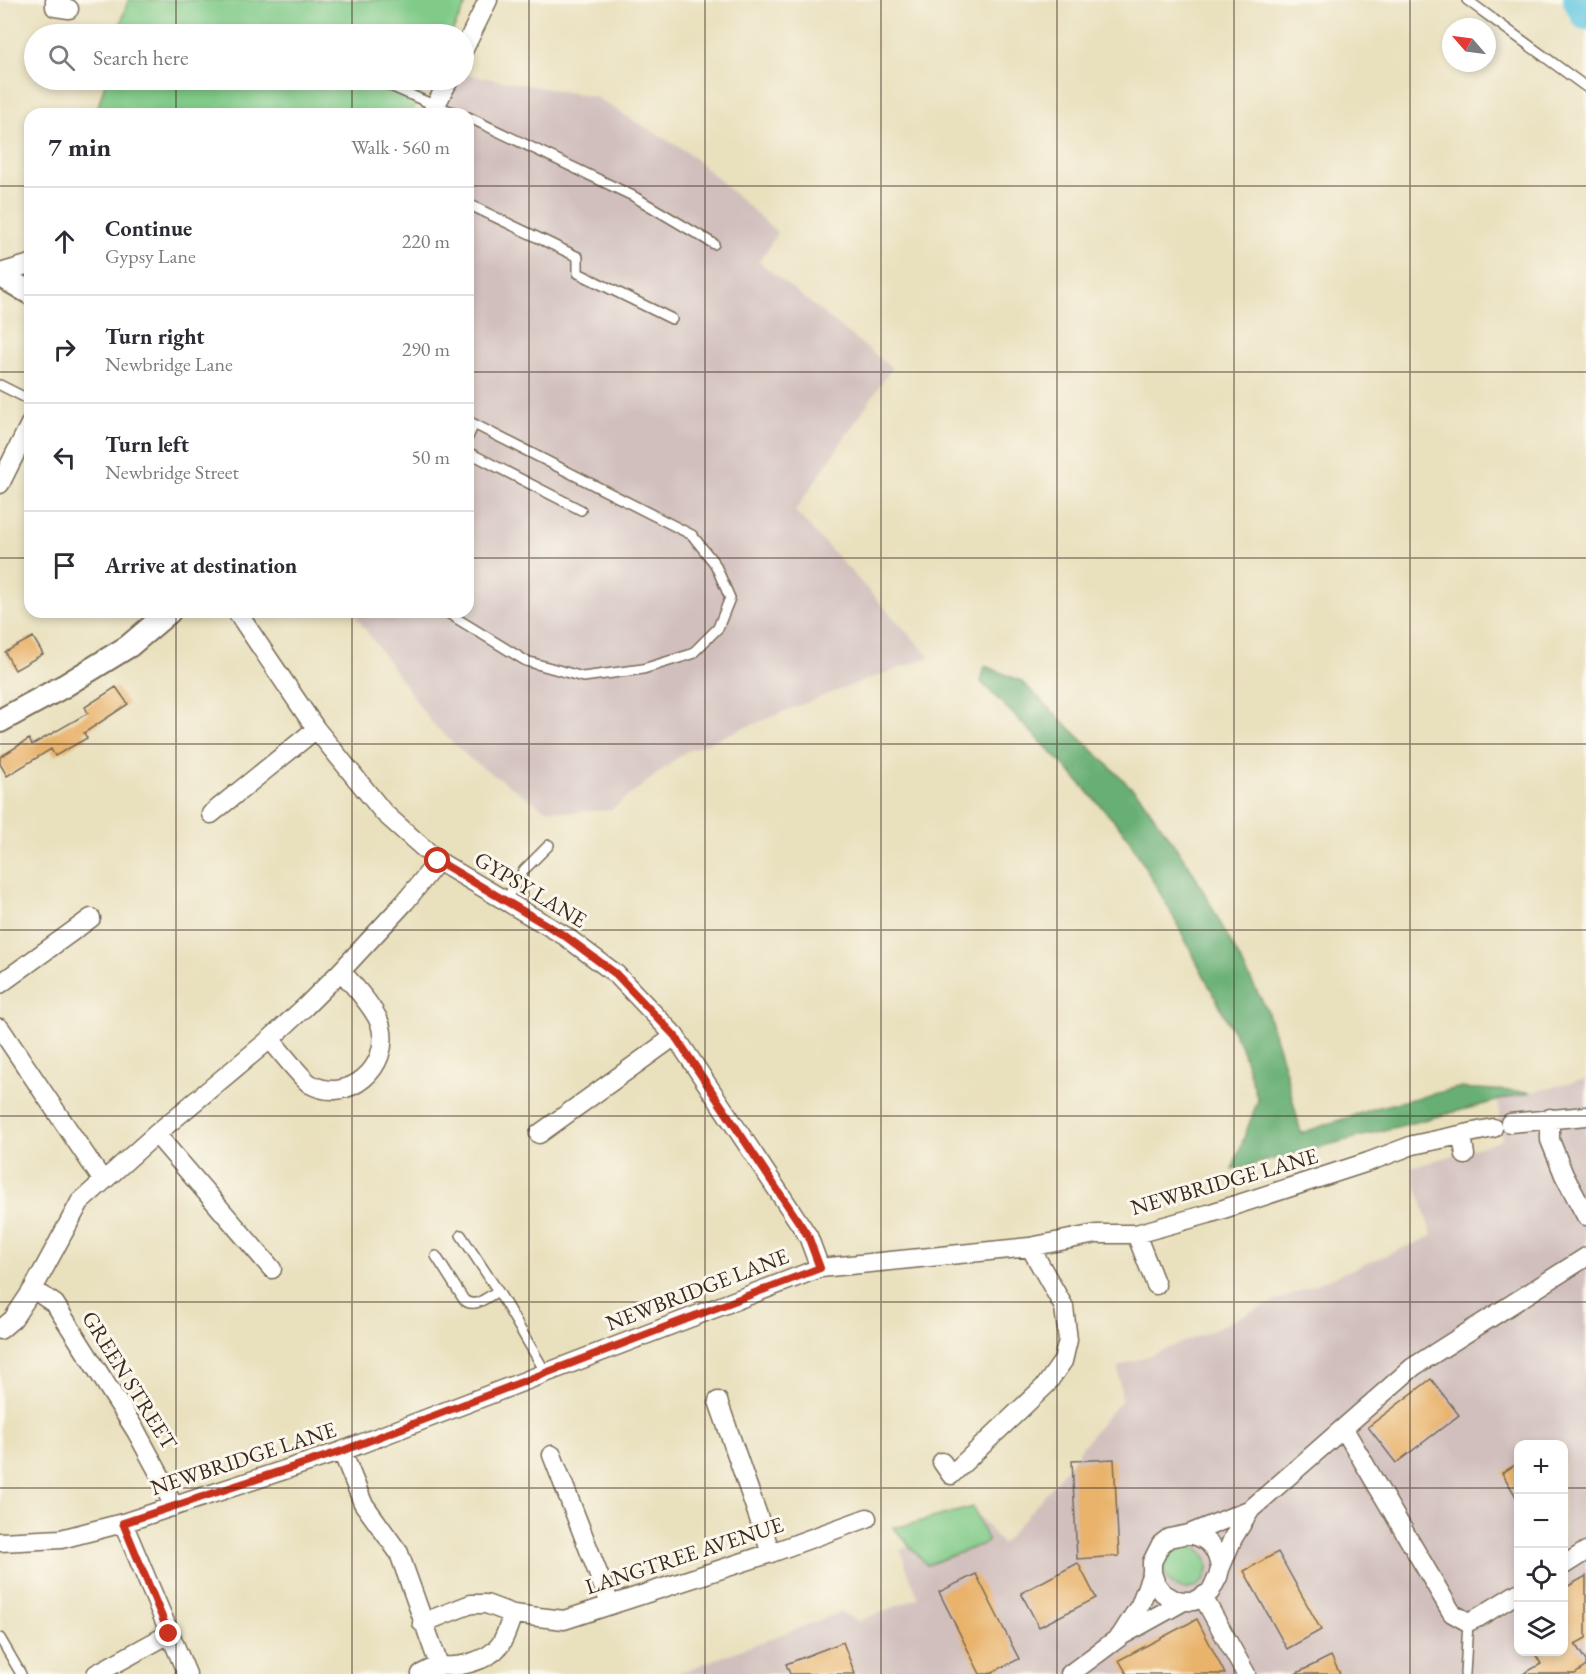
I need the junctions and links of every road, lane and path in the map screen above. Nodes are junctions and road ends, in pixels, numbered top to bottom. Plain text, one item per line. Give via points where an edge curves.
1 (488, 0) edge
2 (1467, 0) edge
3 (474, 29) edge
4 (1586, 87) edge
5 (396, 90) edge
6 (444, 90) edge
7 (430, 108) edge
8 (435, 108) edge
9 (474, 120) edge
10 (474, 207) edge
11 (714, 244) dead end
12 (24, 266) edge
13 (0, 274) edge
14 (24, 289) edge
15 (672, 319) dead end
16 (0, 385) edge
17 (24, 397) edge
18 (474, 425) edge
19 (24, 433) edge
20 (474, 455) edge
21 (5, 462) edge
22 (0, 484) edge
23 (582, 510) dead end
24 (162, 618) edge
25 (241, 618) edge
26 (456, 618) edge
27 (0, 721) edge
28 (316, 729) junction
29 (211, 814) dead end
30 (549, 845) dead end
31 (438, 861) junction
32 (506, 901) junction
33 (91, 918) dead end
34 (341, 971) junction
35 (0, 984) edge
36 (0, 1028) edge
37 (675, 1036) junction
38 (270, 1039) junction
39 (1586, 1116) edge
40 (1550, 1118) junction
41 (156, 1134) junction
42 (539, 1134) dead end
43 (1462, 1135) junction
44 (1465, 1155) dead end
45 (103, 1181) junction
46 (1586, 1216) edge
47 (1136, 1234) junction
48 (462, 1235) dead end
49 (1030, 1247) junction
50 (436, 1257) dead end
51 (1586, 1257) edge
52 (820, 1268) junction
53 (272, 1269) dead end
54 (1156, 1286) dead end
55 (33, 1289) junction
56 (498, 1291) junction
57 (0, 1330) edge
58 (546, 1373) junction
59 (718, 1401) dead end
60 (1344, 1429) junction
61 (342, 1451) junction
62 (552, 1455) dead end
63 (942, 1462) dead end
64 (173, 1507) junction
65 (1251, 1509) junction
66 (867, 1518) dead end
67 (123, 1523) junction
68 (1189, 1534) junction
69 (0, 1542) edge
70 (1586, 1551) edge
71 (771, 1553) junction
72 (1568, 1562) edge
73 (1220, 1569) junction
74 (1152, 1573) junction
75 (1514, 1595) edge
76 (1203, 1597) junction
77 (1184, 1601) junction
78 (610, 1604) junction
79 (513, 1614) junction
80 (1468, 1622) junction
81 (423, 1623) junction
82 (169, 1634) junction
83 (1121, 1636) junction
84 (0, 1638) edge
85 (439, 1665) junction
86 (21, 1674) edge
87 (96, 1674) edge
88 (187, 1674) edge
89 (421, 1674) edge
90 (1070, 1674) edge
91 (1246, 1674) edge
92 (1465, 1674) edge

1 - 3 street
2 - 4 lane
5 - 7 lane
6 - 8 street
9 - 11 lane via 633,196
10 - 15 lane via 578,258 578,273
12 - 13 street
13 - 14 street
16 - 17 lane
18 - 26 lane via 692,535 715,564 730,598 718,628 692,654 643,669 583,677 526,661
19 - 21 street
20 - 23 lane
21 - 22 street
24 - 27 street via 129,646
25 - 28 street, GYPSY LANE
28 - 29 street
28 - 31 street, GYPSY LANE via 384,813
30 - 32 lane via 524,870
31 - 32 street, GYPSY LANE
31 - 34 street
32 - 37 street, GYPSY LANE via 565,936 616,974
33 - 35 street
34 - 38 street
34 - 38 street via 365,998 381,1027 381,1057 361,1082 337,1091 309,1084
36 - 45 street
37 - 42 street
37 - 52 street, GYPSY LANE via 808,1236
38 - 41 street
39 - 40 street, NEWBRIDGE LANE
40 - 43 street, NEWBRIDGE LANE
40 - 46 street via 1550,1140
41 - 45 street
41 - 53 street
43 - 44 street
43 - 47 street, NEWBRIDGE LANE via 1413,1145
45 - 55 street via 80,1202
47 - 49 street, NEWBRIDGE LANE via 1096,1234
47 - 54 street
48 - 56 lane
49 - 52 street, NEWBRIDGE LANE
49 - 63 street via 1064,1307 1068,1340 1063,1361 1046,1385 951,1475
50 - 56 lane via 469,1304
51 - 60 street via 1413,1366
52 - 58 street, NEWBRIDGE LANE
55 - 57 street via 13,1319
55 - 64 street, GREEN STREET via 55,1304 136,1431
56 - 58 lane
58 - 61 street, NEWBRIDGE LANE
59 - 71 street
60 - 65 street
60 - 80 street via 1452,1613
61 - 64 street, NEWBRIDGE LANE
61 - 81 street via 363,1503 399,1553
62 - 78 street
64 - 67 street, NEWBRIDGE LANE
65 - 68 street
65 - 73 street
66 - 71 street, LANGTREE AVENUE
67 - 69 street, NEWBRIDGE LANE via 61,1539
67 - 82 street
68 - 73 street via 1199,1536 1215,1549
68 - 74 street via 1161,1544 1152,1562
70 - 72 street
71 - 78 street, LANGTREE AVENUE
73 - 76 street via 1215,1585
74 - 77 street via 1163,1593
74 - 83 street via 1140,1605
75 - 80 street
76 - 77 street
76 - 91 street
77 - 83 street
78 - 79 street, LANGTREE AVENUE via 564,1620
79 - 81 street, LANGTREE AVENUE via 486,1604 471,1604
79 - 85 street via 499,1645 485,1657 450,1668
80 - 92 lane
81 - 85 street
82 - 87 street
82 - 88 street
83 - 90 street
84 - 86 lane
85 - 89 street

